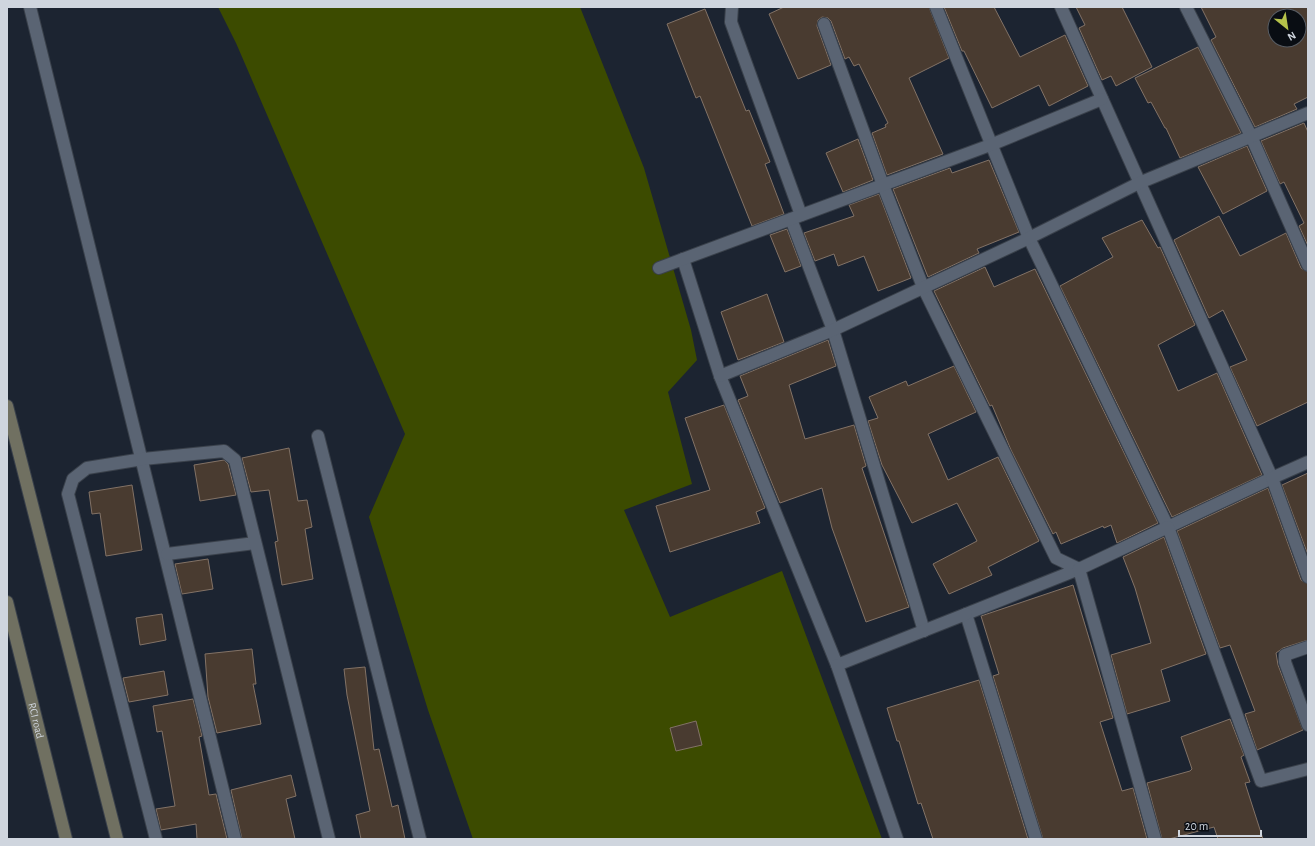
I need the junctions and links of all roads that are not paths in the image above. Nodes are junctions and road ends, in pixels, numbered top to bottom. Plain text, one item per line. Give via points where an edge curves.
1 (30, 7) edge
2 (732, 7) edge
3 (936, 7) edge
4 (1061, 7) edge
5 (1186, 7) edge
6 (824, 24) dead end
7 (1102, 99) junction
8 (1308, 113) edge
9 (1252, 136) junction
10 (993, 144) junction
11 (1139, 183) junction
12 (883, 185) junction
13 (796, 217) junction
14 (1029, 238) junction
15 (683, 259) junction
16 (1308, 265) edge
17 (660, 268) dead end
18 (923, 287) junction
19 (833, 330) junction
20 (720, 376) junction
21 (7, 406) edge
22 (318, 436) dead end
23 (143, 459) junction
24 (1308, 462) edge
25 (1272, 478) junction
26 (1168, 527) junction
27 (255, 542) junction
28 (167, 554) junction
29 (1079, 569) junction
30 (1308, 577) edge
31 (7, 602) edge
32 (966, 614) junction
33 (924, 631) junction
34 (1308, 647) edge
35 (838, 665) junction
36 (1308, 725) edge
37 (1308, 769) edge
38 (66, 839) edge
39 (117, 839) edge
40 (156, 839) edge
41 (236, 839) edge
42 (329, 839) edge
43 (420, 839) edge
44 (897, 839) edge
45 (1036, 839) edge
46 (1156, 839) edge

1 - 23 street
2 - 13 street via 731,22
3 - 10 street
4 - 7 street
5 - 9 street
6 - 12 street
7 - 10 street
7 - 11 street
8 - 9 street
9 - 11 street
9 - 16 street
10 - 12 street
10 - 14 street
11 - 14 street
11 - 25 street
12 - 13 street
12 - 18 street
13 - 15 street
13 - 19 street
14 - 18 street
14 - 26 street
15 - 17 street
15 - 20 street
18 - 19 street
18 - 29 street via 1056,558
19 - 20 street
19 - 33 street
20 - 35 street
21 - 39 main road
22 - 43 street
23 - 27 street via 224,451 235,460
23 - 28 street
23 - 40 street via 87,468 73,479 68,494
24 - 25 street
25 - 26 street
25 - 30 street
26 - 29 street
26 - 37 street via 1261,782
27 - 28 street
27 - 42 street
28 - 41 street
29 - 32 street
29 - 46 street
31 - 38 main road, RCI road
32 - 33 street
32 - 45 street
33 - 35 street
34 - 36 street via 1285,656 1285,662
35 - 44 street

